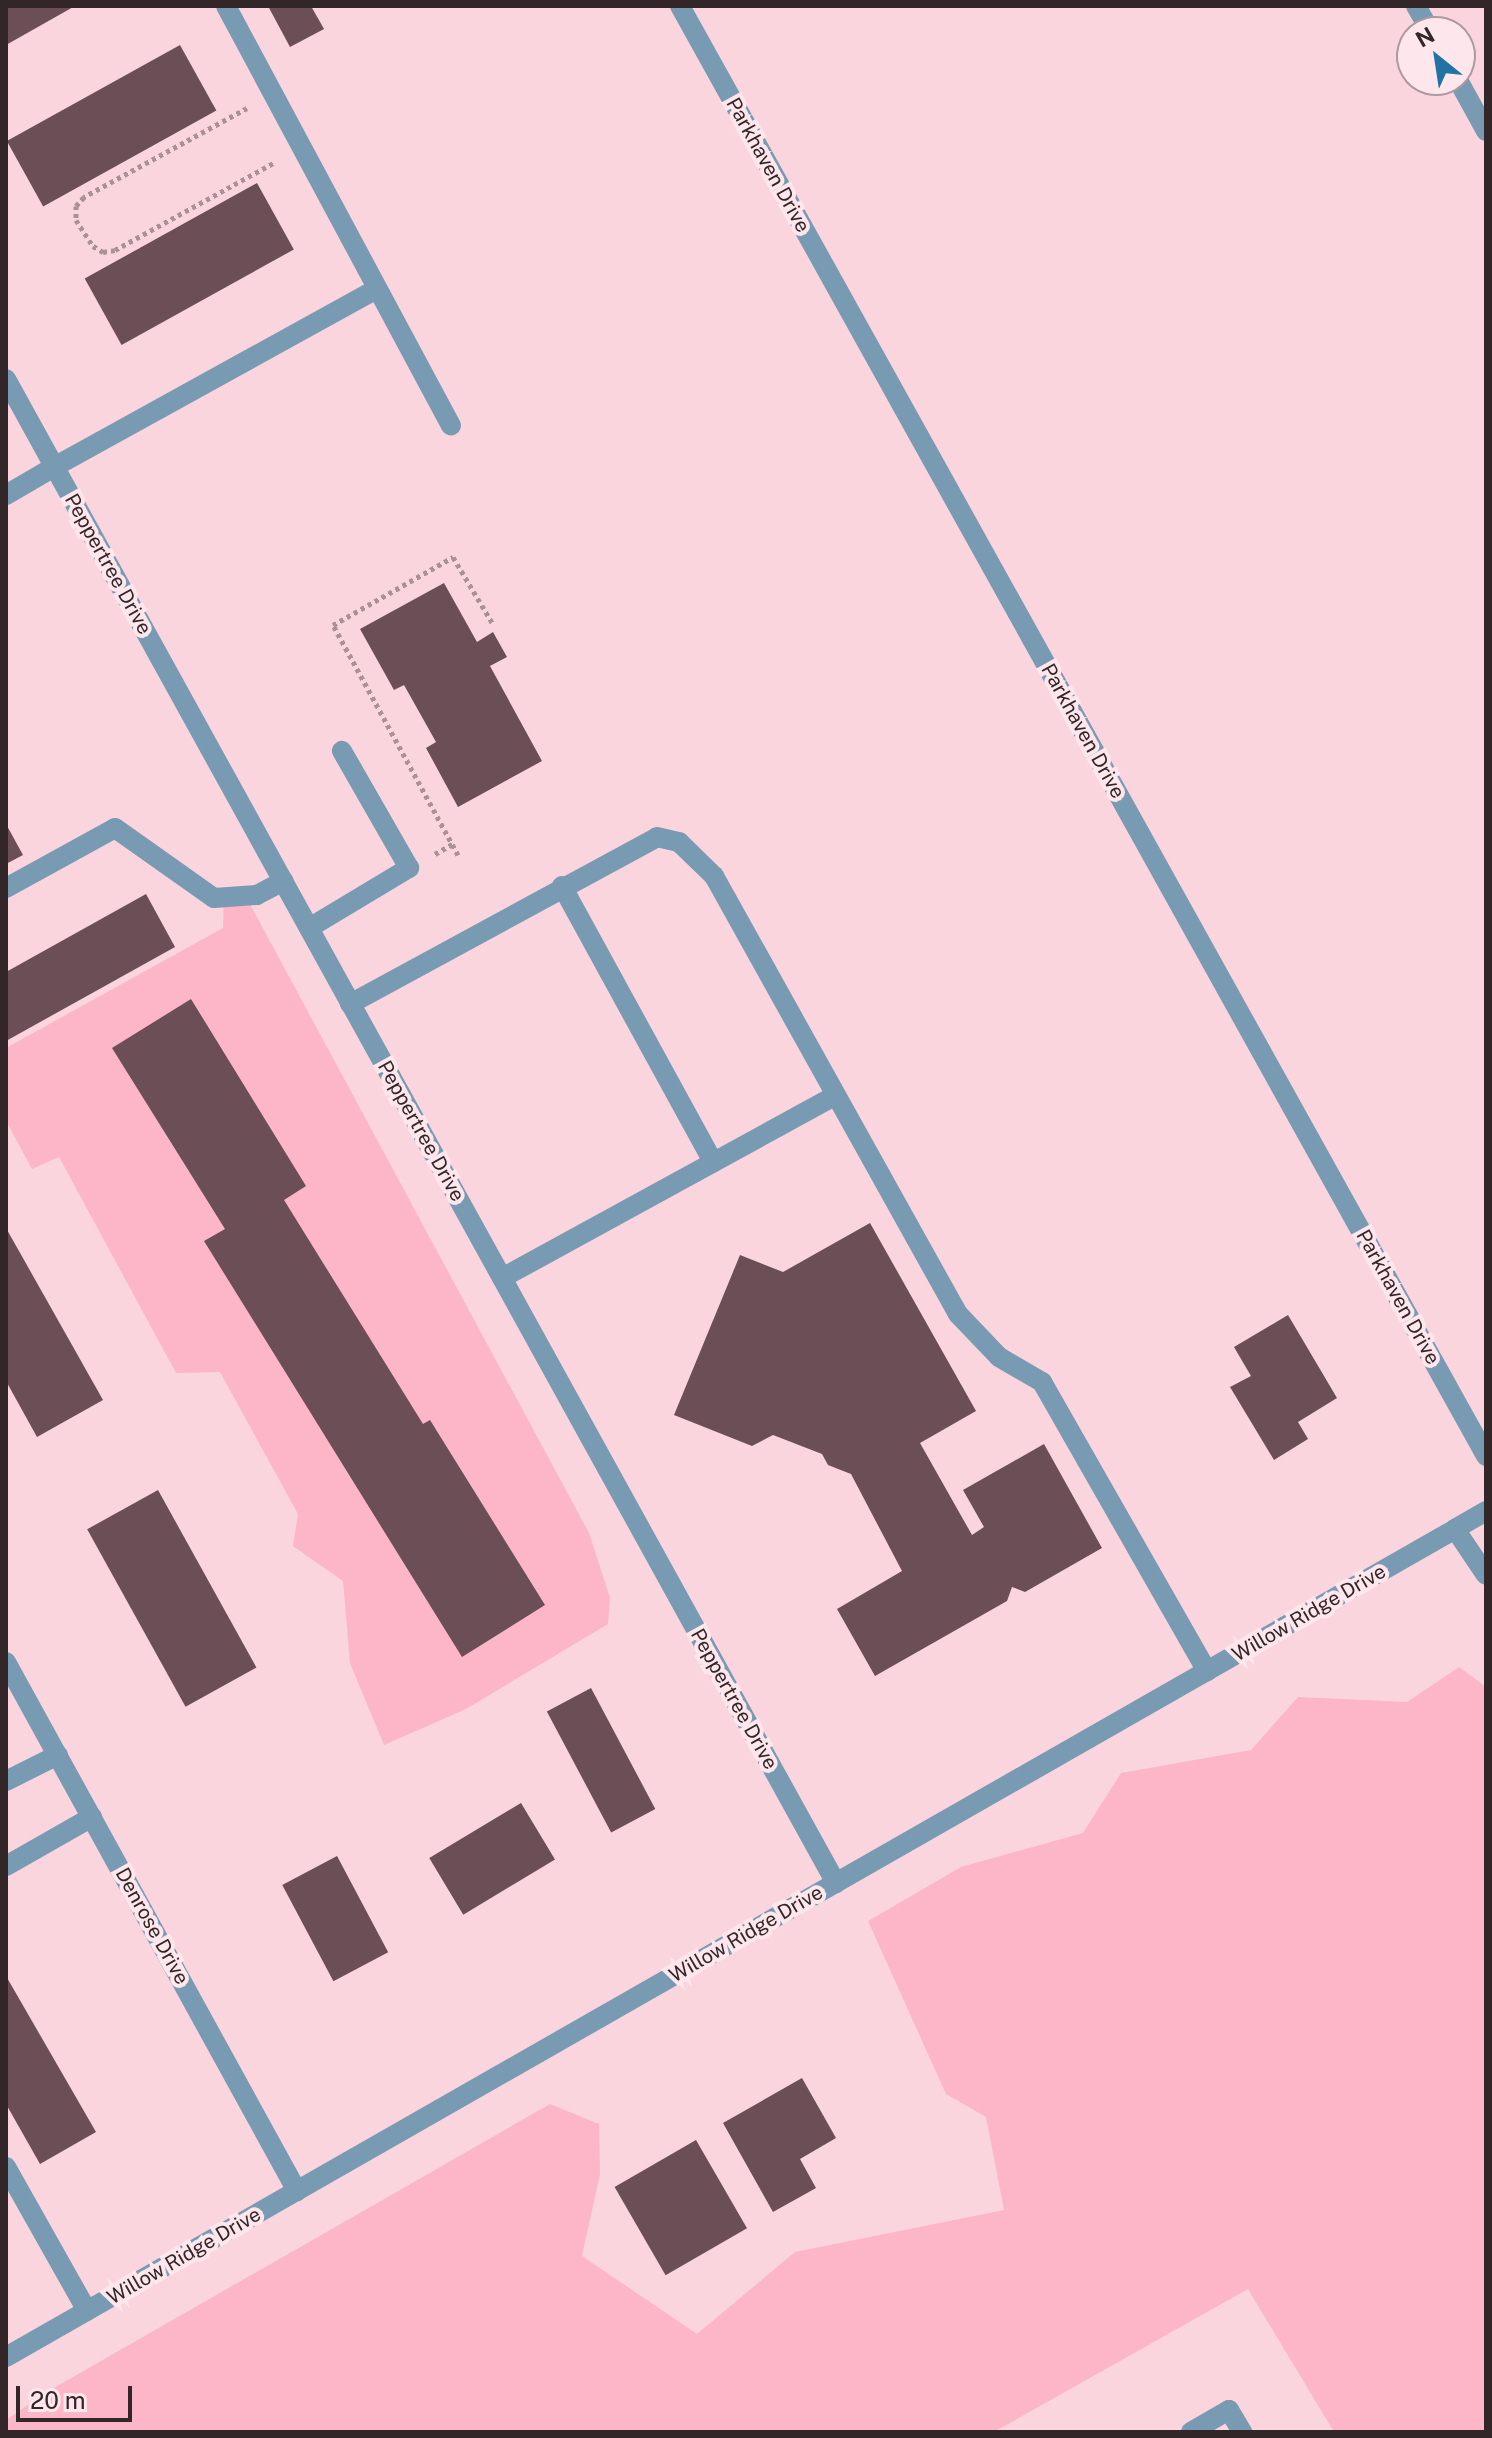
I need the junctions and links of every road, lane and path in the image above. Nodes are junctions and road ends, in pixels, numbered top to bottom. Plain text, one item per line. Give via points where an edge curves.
1 (226, 6) edge
2 (680, 6) edge
3 (273, 94) junction
4 (1467, 96) edge
5 (1486, 131) edge
6 (301, 147) junction
7 (377, 289) junction
8 (6, 379) edge
9 (451, 425) dead end
10 (54, 467) junction
11 (6, 495) edge
12 (493, 624) dead end
13 (342, 751) dead end
14 (458, 855) dead end
15 (283, 881) junction
16 (562, 886) junction
17 (6, 888) edge
18 (309, 928) junction
19 (350, 1004) junction
20 (835, 1096) junction
21 (713, 1162) junction
22 (502, 1278) junction
23 (1486, 1456) edge
24 (1486, 1511) edge
25 (1455, 1529) junction
26 (1486, 1575) edge
27 (6, 1662) edge
28 (1207, 1671) junction
29 (58, 1755) junction
30 (6, 1781) edge
31 (92, 1817) junction
32 (10, 1859) edge
33 (836, 1883) junction
34 (6, 2167) edge
35 (297, 2191) junction
36 (87, 2311) junction
37 (6, 2357) edge
38 (1191, 2432) edge
39 (1242, 2432) edge

1 - 3 street
2 - 23 street, Parkhaven Drive
3 - 6 street
3 - 6 path via 84,197 76,206 76,220 93,246 115,250
4 - 5 street
6 - 7 street
7 - 9 street
7 - 10 street
8 - 10 street, Peppertree Drive
10 - 11 street
10 - 15 street, Peppertree Drive
12 - 14 path via 453,557 333,625
13 - 18 street via 409,868
15 - 17 street via 257,895 214,898 115,828
15 - 18 street, Peppertree Drive
16 - 19 street
16 - 20 street via 657,837 679,842 714,876
16 - 21 street
18 - 19 street, Peppertree Drive
19 - 22 street, Peppertree Drive
20 - 21 street
20 - 28 street via 958,1314 999,1357 1042,1382
21 - 22 street
22 - 33 street, Peppertree Drive
24 - 25 street, Willow Ridge Drive
25 - 26 street
25 - 28 street, Willow Ridge Drive
27 - 29 street, Denrose Drive
28 - 33 street, Willow Ridge Drive
29 - 30 street
29 - 31 street, Denrose Drive
31 - 32 street
31 - 35 street, Denrose Drive
33 - 35 street, Willow Ridge Drive
34 - 36 street
35 - 36 street, Willow Ridge Drive
36 - 37 street, Willow Ridge Drive
38 - 39 street via 1229,2410

